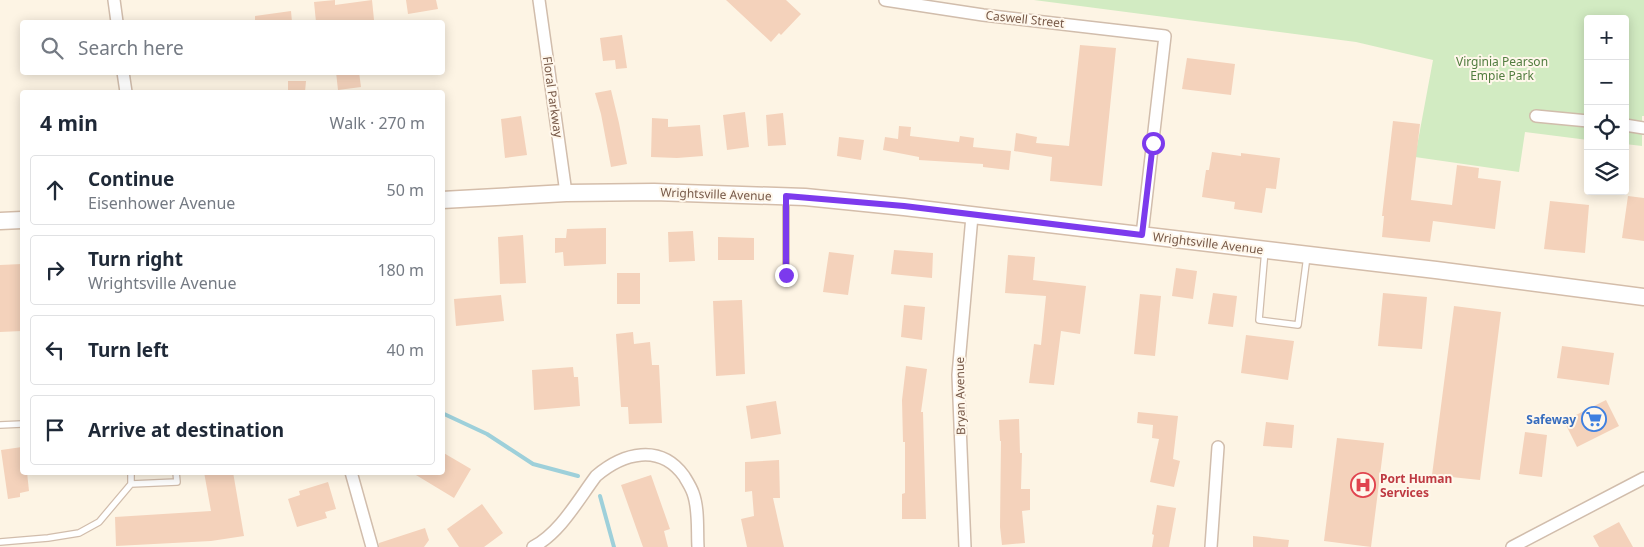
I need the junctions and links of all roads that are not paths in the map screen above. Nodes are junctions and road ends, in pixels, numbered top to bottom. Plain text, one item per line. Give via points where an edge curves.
1 (114, 0) edge
2 (539, 0) edge
3 (885, 0) edge
4 (117, 20) edge
5 (123, 75) edge
6 (126, 90) edge
7 (1536, 116) dead end
8 (1584, 121) edge
9 (1629, 126) edge
10 (1644, 128) edge
11 (566, 193) junction
12 (786, 196) junction
13 (445, 200) edge
14 (972, 216) junction
15 (20, 220) edge
16 (0, 221) edge
17 (1142, 235) junction
18 (1265, 249) junction
19 (1307, 254) junction
20 (786, 275) dead end
21 (1644, 296) edge
22 (20, 424) edge
23 (0, 425) edge
24 (1218, 447) dead end
25 (131, 475) edge
26 (176, 475) edge
27 (352, 475) edge
28 (1644, 478) edge
29 (131, 484) junction
30 (0, 542) edge
31 (372, 547) edge
32 (533, 547) edge
33 (698, 547) edge
34 (965, 547) edge
35 (1211, 547) edge
36 (1512, 547) edge

1 - 4 street
2 - 11 street, Floral Parkway
3 - 17 street, Caswell Street via 1165,36
5 - 6 street
7 - 8 street
9 - 10 street
11 - 12 street, Wrightsville Avenue
11 - 13 street, Wrightsville Avenue
12 - 14 street, Wrightsville Avenue via 904,206
12 - 20 lane
14 - 17 street, Wrightsville Avenue
14 - 34 street, Bryan Avenue via 958,375
15 - 16 street
17 - 18 street, Wrightsville Avenue
18 - 19 street, Wrightsville Avenue
18 - 19 lane via 1259,320 1298,325
19 - 21 street, Wrightsville Avenue
22 - 23 lane
24 - 35 street
25 - 29 lane
26 - 29 lane via 177,482
27 - 31 street
28 - 36 street
29 - 30 lane via 99,522 79,533
32 - 33 street via 560,525 603,470 626,458 655,455 666,459 680,471 693,492

